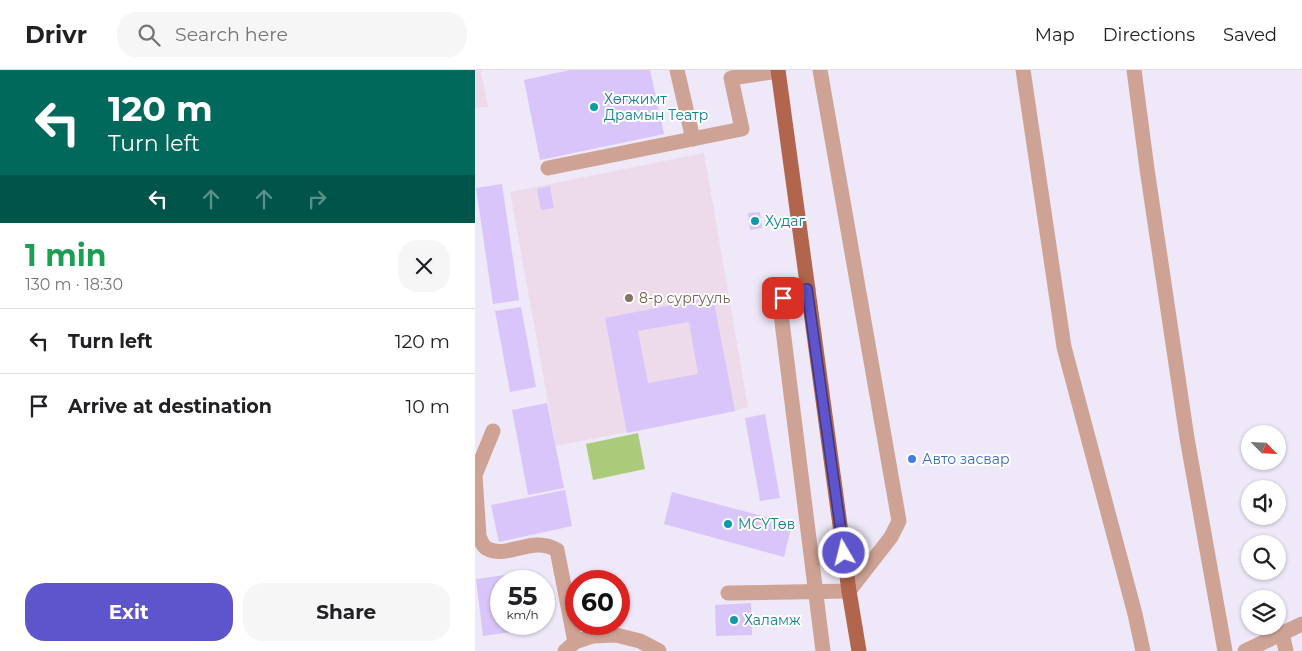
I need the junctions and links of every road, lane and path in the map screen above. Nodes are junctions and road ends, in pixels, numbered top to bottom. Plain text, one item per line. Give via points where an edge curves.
1 (677, 70) edge
2 (778, 70) edge
3 (820, 70) edge
4 (1023, 70) edge
5 (1134, 70) edge
6 (730, 74) edge
7 (693, 139) junction
8 (548, 168) dead end
9 (807, 289) junction
10 (493, 431) dead end
11 (816, 591) junction
12 (849, 591) junction
13 (728, 593) dead end
14 (1302, 624) edge
15 (1286, 631) edge
16 (1278, 635) edge
17 (1282, 635) edge
18 (570, 646) edge
19 (659, 651) edge
20 (823, 651) edge
21 (859, 651) edge
22 (1143, 651) edge
23 (1225, 651) edge
24 (1245, 651) edge
25 (1286, 651) edge

1 - 7 street
2 - 6 street
2 - 9 main road
3 - 12 street via 899,520 891,537
4 - 22 street via 1064,347
5 - 23 street via 1185,428
6 - 7 street via 742,129
7 - 8 street
9 - 11 street via 783,298 780,306
9 - 12 main road
10 - 18 street via 475,475 479,536 488,549 499,552 538,544 557,550
11 - 12 street
11 - 13 street
11 - 20 street
12 - 21 main road
14 - 15 street
16 - 24 street
17 - 25 street
18 - 19 street via 593,636 616,635 639,640

